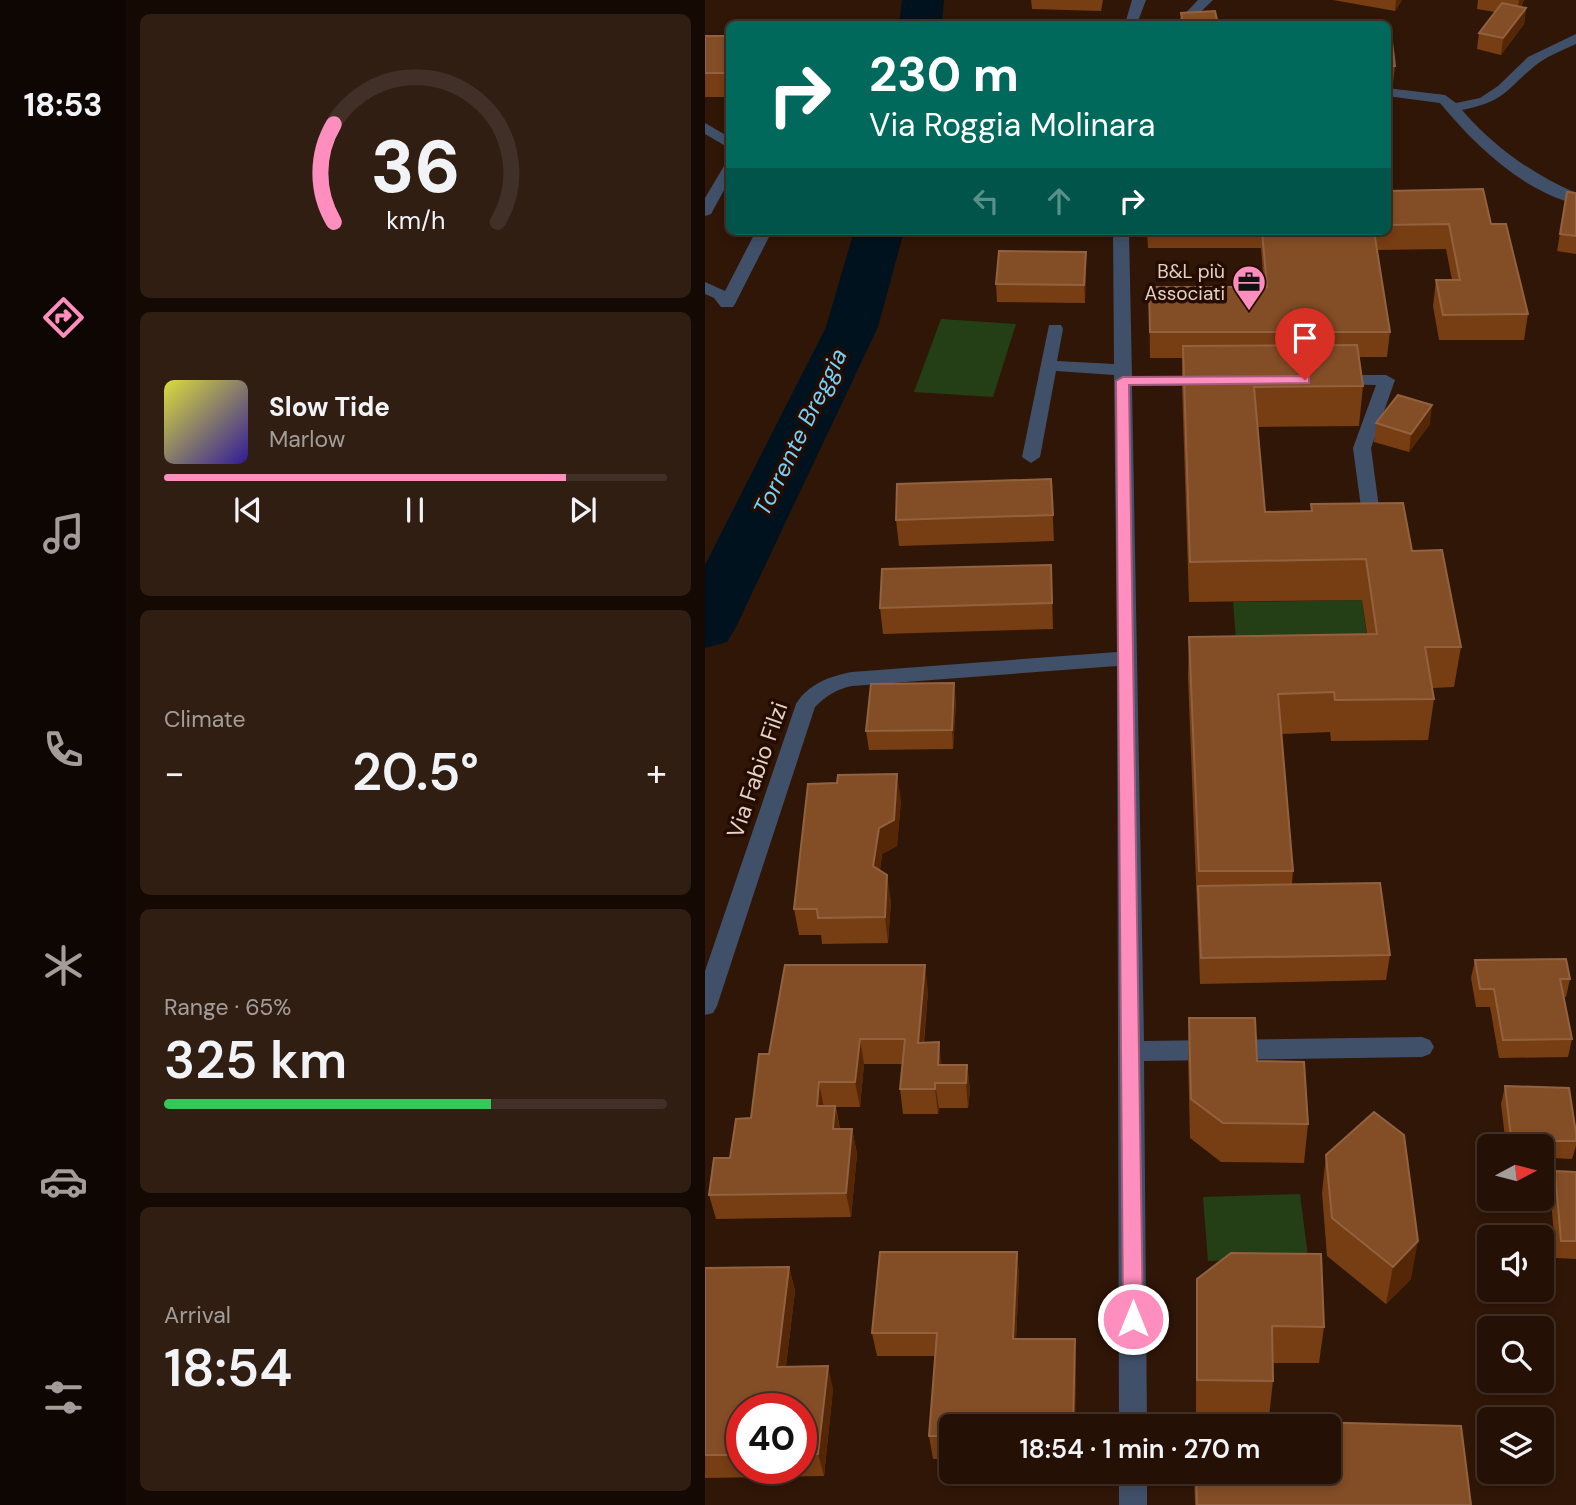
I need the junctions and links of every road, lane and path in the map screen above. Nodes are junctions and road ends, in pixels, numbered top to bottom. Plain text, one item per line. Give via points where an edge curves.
1 (1139, 0) edge
2 (1206, 0) edge
3 (1132, 21) edge
4 (1184, 21) edge
5 (1576, 38) edge
6 (1391, 92) edge
7 (1452, 108) junction
8 (705, 126) edge
9 (726, 127) edge
10 (726, 142) edge
11 (726, 174) edge
12 (1576, 199) edge
13 (705, 211) edge
14 (762, 235) edge
15 (1121, 235) edge
16 (705, 286) edge
17 (1055, 329) dead end
18 (1049, 366) junction
19 (1123, 376) junction
20 (1318, 380) edge
21 (1224, 381) edge
22 (1031, 457) dead end
23 (1373, 530) edge
24 (1127, 658) junction
25 (705, 1006) edge
26 (1422, 1047) dead end
27 (1132, 1051) junction
28 (1133, 1414) edge
29 (1133, 1484) edge
30 (1133, 1505) edge

1 - 3 street
2 - 4 street
5 - 7 street via 1533,60 1485,101
6 - 7 street via 1445,99
7 - 12 street via 1483,144 1547,187
8 - 9 street
8 - 10 street
11 - 13 street
14 - 16 street via 743,275 727,284
15 - 19 street
17 - 18 street
18 - 19 street
18 - 22 street
19 - 21 street
19 - 24 street
20 - 23 street via 1386,380 1362,448
24 - 25 street, Via Fabio Filzi via 852,679 819,689 806,704
24 - 27 street
26 - 27 street
27 - 28 street
29 - 30 street

